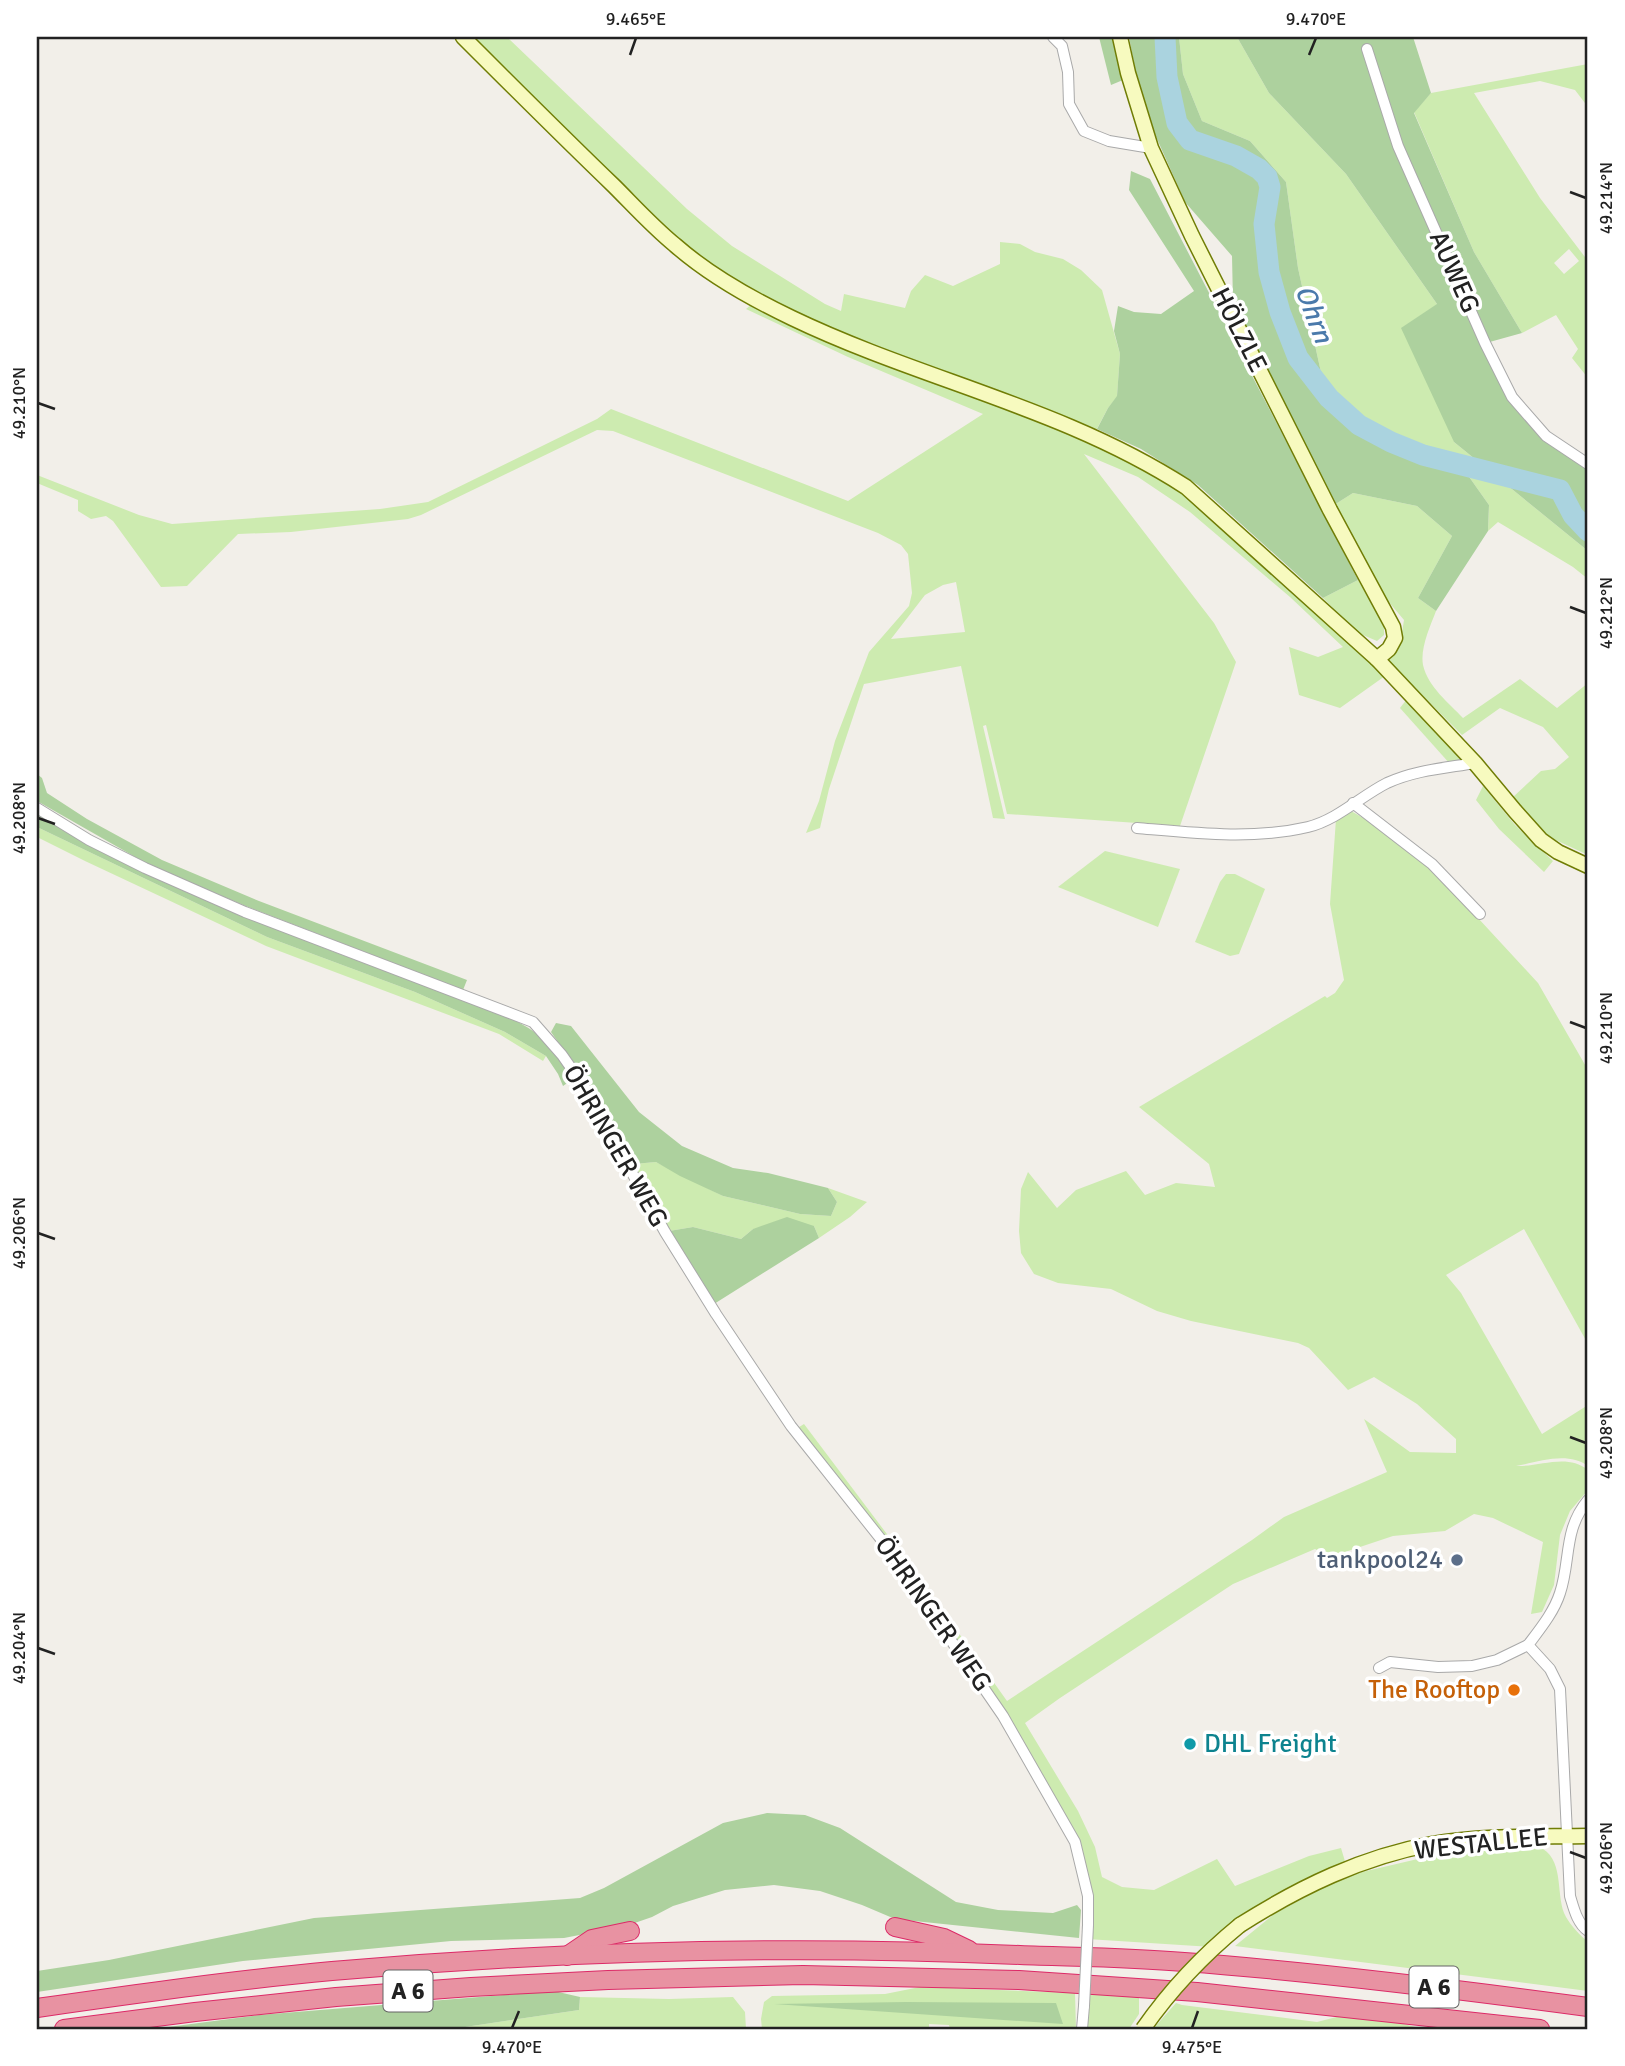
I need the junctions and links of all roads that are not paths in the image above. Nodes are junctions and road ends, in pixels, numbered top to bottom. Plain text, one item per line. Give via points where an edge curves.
1 (463, 37) edge
2 (1053, 37) edge
3 (1121, 37) edge
4 (1367, 49) dead end
5 (1151, 148) junction
6 (1588, 464) edge
7 (1377, 659) junction
8 (1475, 764) junction
9 (1353, 803) junction
10 (37, 808) edge
11 (1138, 828) dead end
12 (1588, 866) edge
13 (1480, 914) dead end
14 (1588, 1500) edge
15 (1528, 1645) junction
16 (1379, 1668) dead end
17 (1567, 1836) junction
18 (1588, 1836) edge
19 (895, 1927) dead end
20 (631, 1931) dead end
21 (1588, 1931) edge
22 (976, 1953) junction
23 (567, 1956) junction
24 (1588, 2007) edge
25 (37, 2008) edge
26 (64, 2029) edge
27 (1082, 2029) edge
28 (1143, 2029) edge
29 (1540, 2029) edge

1 - 7 main road via 676,246 719,277 791,318 1037,412 1160,470 1205,503
2 - 5 street via 1062,46 1069,104 1084,131 1109,141
3 - 5 main road
4 - 6 street, AUWEG via 1398,146 1512,397 1546,436
5 - 7 main road, HÖLZLE via 1311,473 1393,627 1395,638
7 - 8 main road
8 - 9 street via 1407,774
8 - 12 main road via 1541,840
9 - 11 street via 1310,827 1264,834
9 - 13 street via 1432,864
10 - 27 street, ÖHRINGER WEG, bridge via 89,840 220,901 533,1022 562,1055 716,1314 791,1426 884,1543 1003,1716 1075,1842 1088,1896
14 - 15 street via 1568,1539 1559,1595
15 - 16 street via 1472,1666 1390,1662
15 - 17 street via 1550,1669 1560,1689
17 - 18 main road, WESTALLEE
17 - 21 street via 1570,1896
17 - 28 main road, WESTALLEE, bridge via 1433,1844 1332,1874 1240,1924 1184,1975
19 - 22 highway via 944,1938
20 - 23 highway via 592,1939
22 - 23 highway, A 6 via 746,1951
22 - 24 highway, A 6 via 1182,1961
23 - 25 highway, A 6 via 331,1971
26 - 29 highway, A 6 via 350,1996 778,1975 1018,1980 1197,1992

